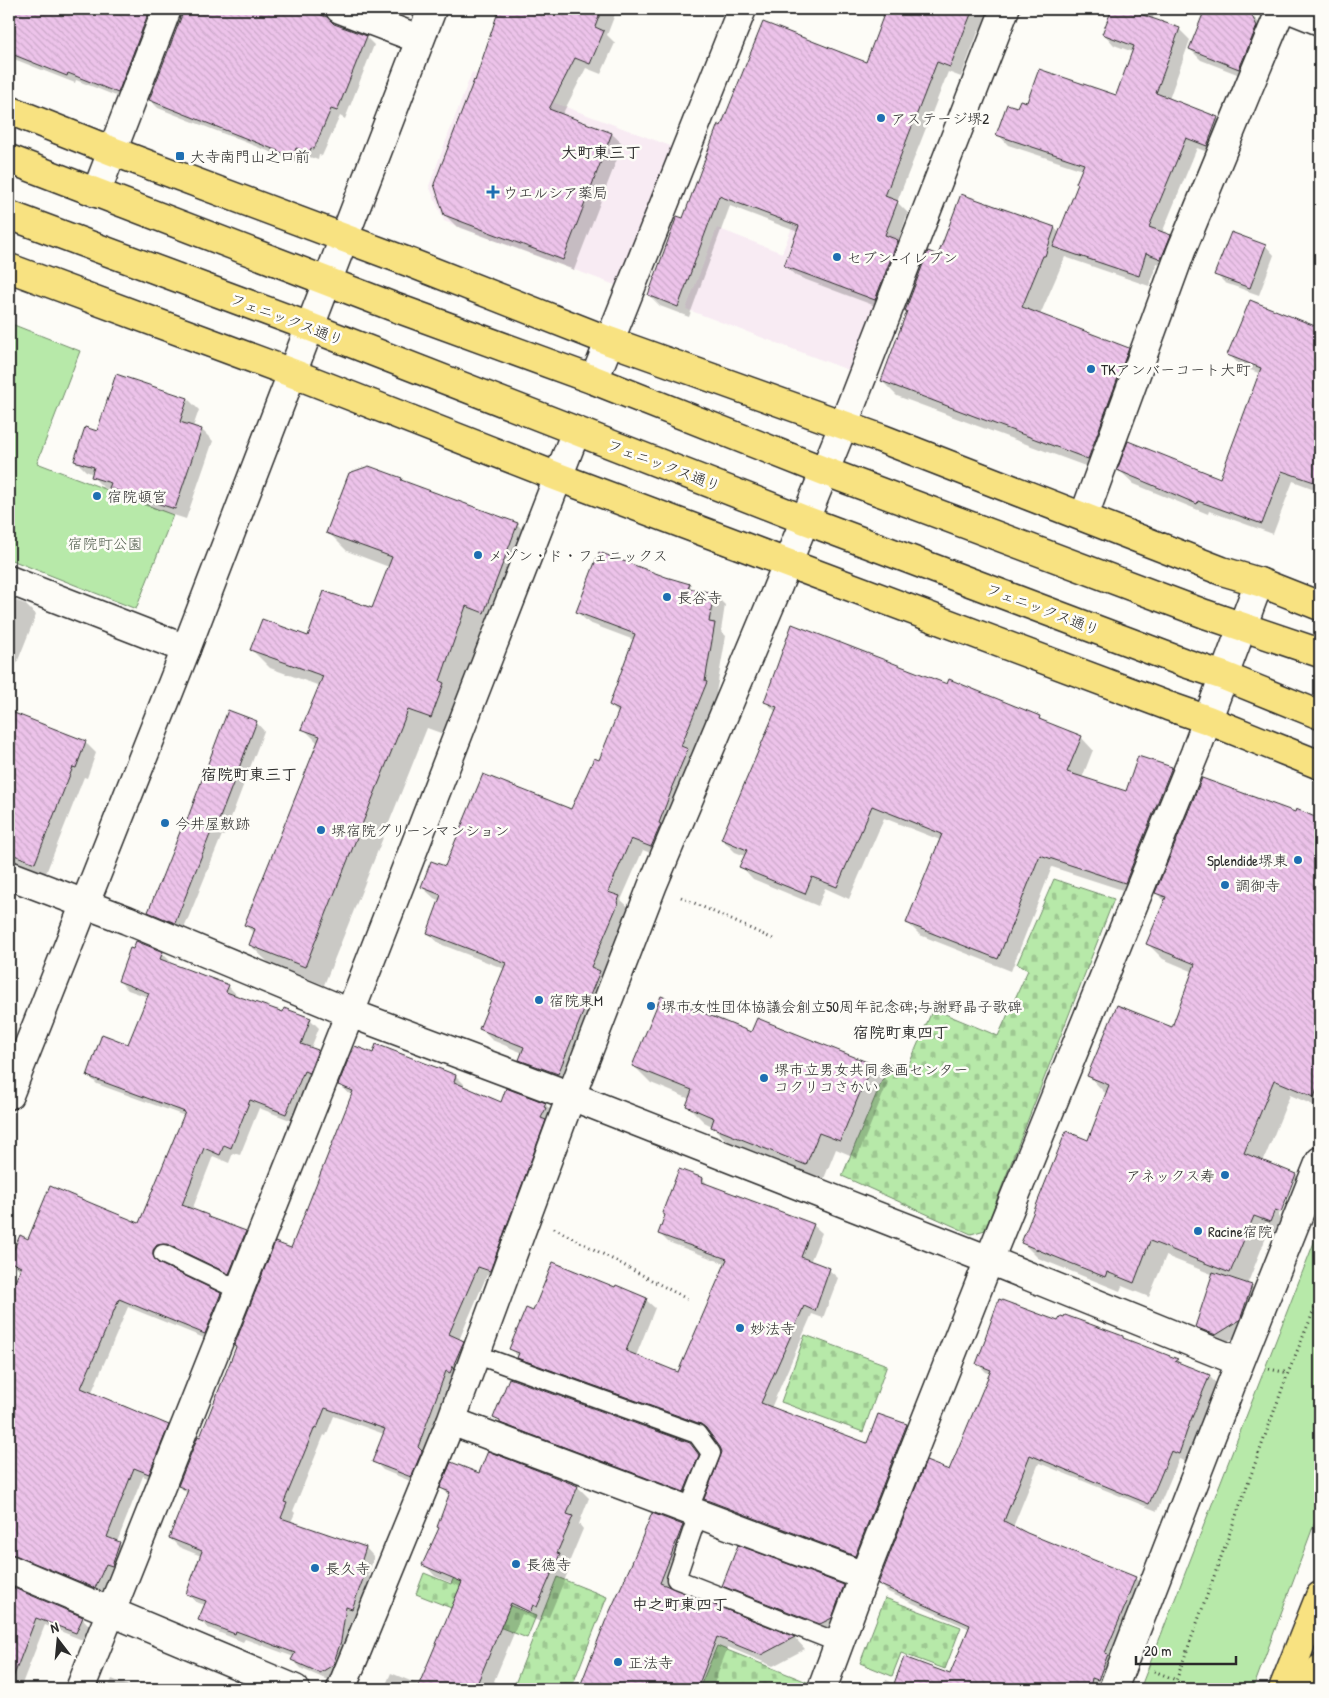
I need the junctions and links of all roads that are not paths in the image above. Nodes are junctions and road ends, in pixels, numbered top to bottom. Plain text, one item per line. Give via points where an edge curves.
1 (167, 9) edge
2 (340, 9) edge
3 (432, 9) edge
4 (742, 9) edge
5 (1005, 9) edge
6 (1280, 9) edge
7 (1290, 9) edge
8 (1320, 22) edge
9 (419, 39) junction
10 (9, 110) edge
11 (112, 151) junction
12 (9, 159) edge
13 (96, 193) junction
14 (9, 215) edge
15 (345, 238) junction
16 (9, 268) edge
17 (328, 282) junction
18 (310, 327) junction
19 (609, 342) junction
20 (292, 374) junction
21 (594, 380) junction
22 (843, 426) junction
23 (576, 431) junction
24 (824, 472) junction
25 (558, 477) junction
26 (1084, 516) junction
27 (805, 520) junction
28 (788, 563) junction
29 (9, 580) edge
30 (1259, 582) junction
31 (1320, 606) edge
32 (1243, 626) junction
33 (186, 649) junction
34 (1320, 653) edge
35 (1224, 676) junction
36 (1320, 715) edge
37 (1208, 720) junction
38 (1320, 765) edge
39 (9, 875) edge
40 (85, 904) junction
41 (350, 1013) junction
42 (9, 1095) edge
43 (571, 1096) junction
44 (1320, 1161) edge
45 (163, 1254) dead end
46 (989, 1260) junction
47 (239, 1290) junction
48 (475, 1354) junction
49 (1240, 1362) junction
50 (450, 1421) junction
51 (693, 1512) junction
52 (9, 1569) edge
53 (864, 1576) junction
54 (1320, 1596) edge
55 (111, 1611) junction
56 (839, 1643) junction
57 (1320, 1669) edge
58 (80, 1689) edge
59 (296, 1689) edge
60 (341, 1689) edge
61 (822, 1689) edge
62 (1113, 1689) edge
63 (1283, 1689) edge
64 (1312, 1689) edge

1 - 11 street
2 - 9 street
3 - 9 street
4 - 19 street
5 - 22 street
6 - 26 street via 1181,251
7 - 8 street
9 - 15 street
10 - 11 highway
11 - 13 street
11 - 15 highway
12 - 13 highway
13 - 17 highway
14 - 18 highway, フェニックス通り
15 - 17 street
15 - 19 highway
16 - 20 highway
17 - 18 street
17 - 21 highway
18 - 20 street
18 - 23 highway, フェニックス通り
19 - 21 street
19 - 22 highway
20 - 25 highway
20 - 33 street
21 - 24 highway
22 - 24 street
22 - 26 highway
23 - 25 street
23 - 27 highway, フェニックス通り
24 - 27 street
24 - 32 highway
25 - 28 highway
25 - 41 street
26 - 30 highway via 1222,571
27 - 28 street
27 - 35 highway, フェニックス通り
28 - 37 highway
28 - 43 street via 653,884
29 - 33 street
30 - 31 highway
30 - 32 street
32 - 34 highway
32 - 35 street
33 - 40 street
35 - 36 highway, フェニックス通り
35 - 37 street
37 - 38 highway
37 - 46 street
39 - 40 street
40 - 41 street
40 - 42 street
41 - 43 street
41 - 47 street
43 - 46 street
43 - 48 street
44 - 49 street
45 - 47 lane
46 - 49 street
46 - 53 street
47 - 55 street
48 - 50 street
48 - 51 lane via 697,1434 711,1453
49 - 62 street
50 - 51 street
50 - 60 street
51 - 53 street
51 - 56 lane via 676,1579
52 - 55 street
53 - 56 street
54 - 63 highway
55 - 58 street
55 - 59 street
56 - 61 street
57 - 64 highway

